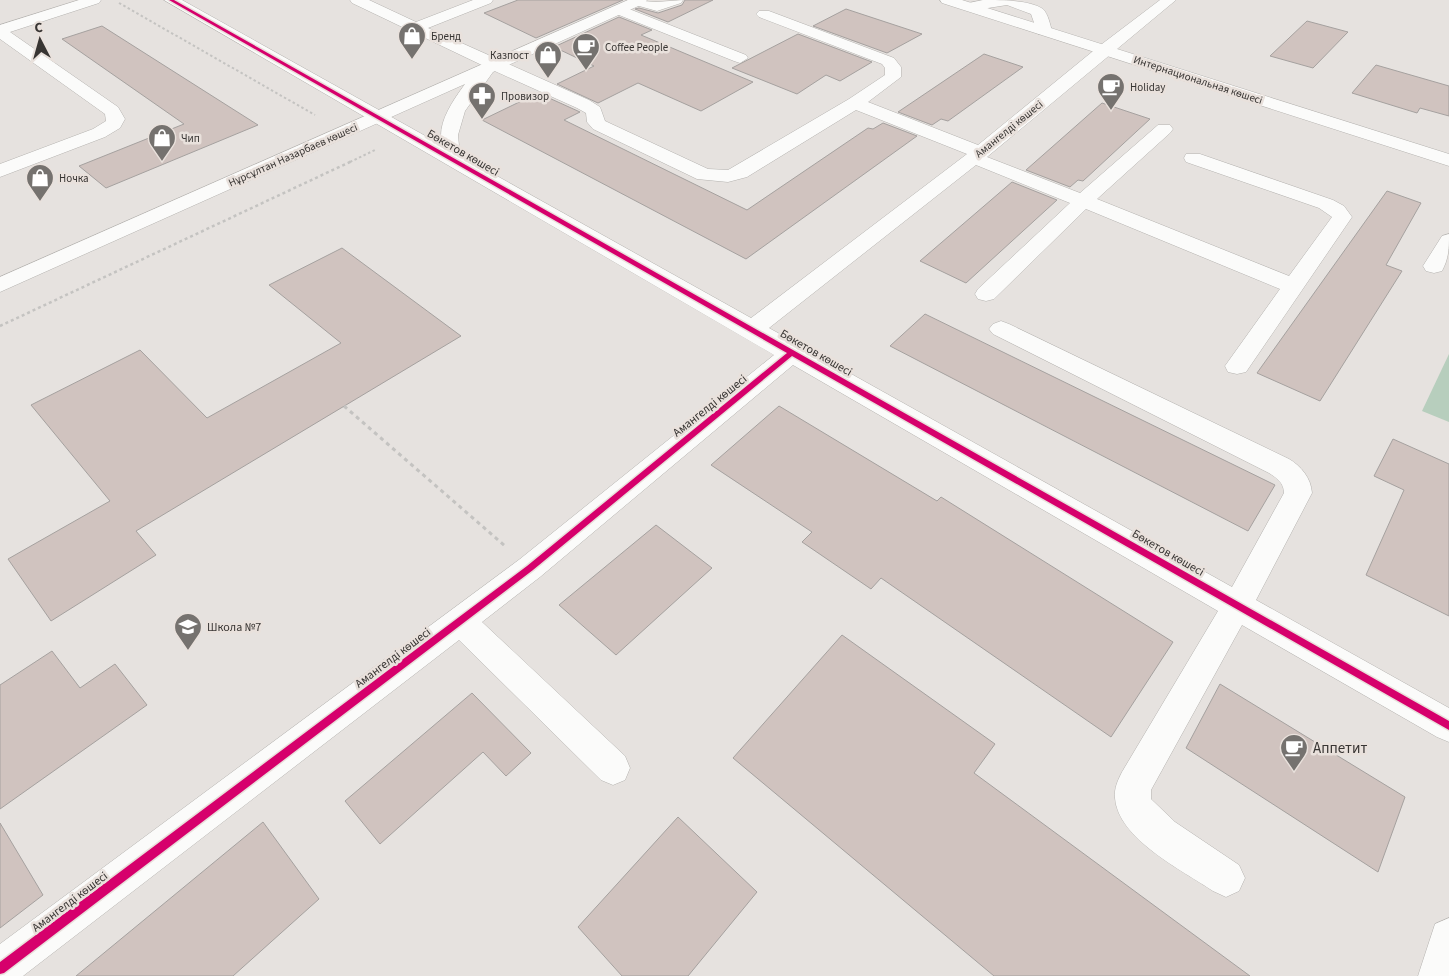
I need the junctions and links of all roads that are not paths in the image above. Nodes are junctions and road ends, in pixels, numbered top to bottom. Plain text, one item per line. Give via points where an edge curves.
1 (94, 0) edge
2 (171, 0) edge
3 (357, 0) edge
4 (486, 0) edge
5 (676, 0) edge
6 (947, 0) edge
7 (1169, 0) edge
8 (639, 1) edge
9 (619, 10) junction
10 (764, 14) dead end
11 (416, 28) junction
12 (0, 31) edge
13 (1104, 50) junction
14 (740, 58) dead end
15 (494, 65) junction
16 (855, 104) junction
17 (377, 118) junction
18 (1164, 129) dead end
19 (977, 155) junction
20 (1193, 158) dead end
21 (1449, 160) edge
22 (0, 171) edge
23 (490, 181) junction
24 (1083, 201) junction
25 (1449, 240) edge
26 (1434, 266) dead end
27 (0, 285) edge
28 (1293, 286) junction
29 (986, 294) dead end
30 (752, 329) junction
31 (1001, 329) dead end
32 (792, 353) junction
33 (1237, 366) dead end
34 (1237, 606) junction
35 (460, 621) junction
36 (1449, 726) edge
37 (613, 768) dead end
38 (1226, 878) dead end
39 (1449, 938) edge
40 (0, 970) edge
41 (1438, 976) edge

1 - 12 street
2 - 17 street, Бөкетов көшесі
3 - 11 street
4 - 11 street
5 - 8 street via 657,7
6 - 13 street, Интернациональная көшесі
7 - 13 street, Амангелді көшесі
8 - 9 street, Нұрсұлтан Назарбаев көшесі
9 - 14 street
9 - 15 street, Нұрсұлтан Назарбаев көшесі
10 - 16 street via 878,55 894,66 893,77
11 - 15 street
12 - 22 street via 112,111 116,119 114,124 99,133
13 - 19 street, Амангелді көшесі
13 - 21 street, Интернациональная көшесі
15 - 16 street via 590,108 599,125 714,177 734,175 751,168
15 - 17 street, Нұрсұлтан Назарбаев көшесі
15 - 23 street via 465,93 449,135 454,154
16 - 19 street
17 - 23 street, Бөкетов көшесі
17 - 27 street, Нұрсұлтан Назарбаев көшесі
18 - 24 street
19 - 24 street
19 - 30 street, Амангелді көшесі
20 - 28 street via 1326,204 1341,215 1342,220
23 - 30 street, Бөкетов көшесі
24 - 28 street
24 - 29 street
25 - 26 street
28 - 33 street
30 - 32 street, Бөкетов көшесі
31 - 34 street via 1289,472 1298,493
32 - 34 street, Бөкетов көшесі
32 - 35 street, Амангелді көшесі via 530,568
34 - 36 street, Бөкетов көшесі
34 - 38 street via 1134,784 1132,795 1136,808 1147,823
35 - 37 street
35 - 40 street, Амангелді көшесі
39 - 41 street

